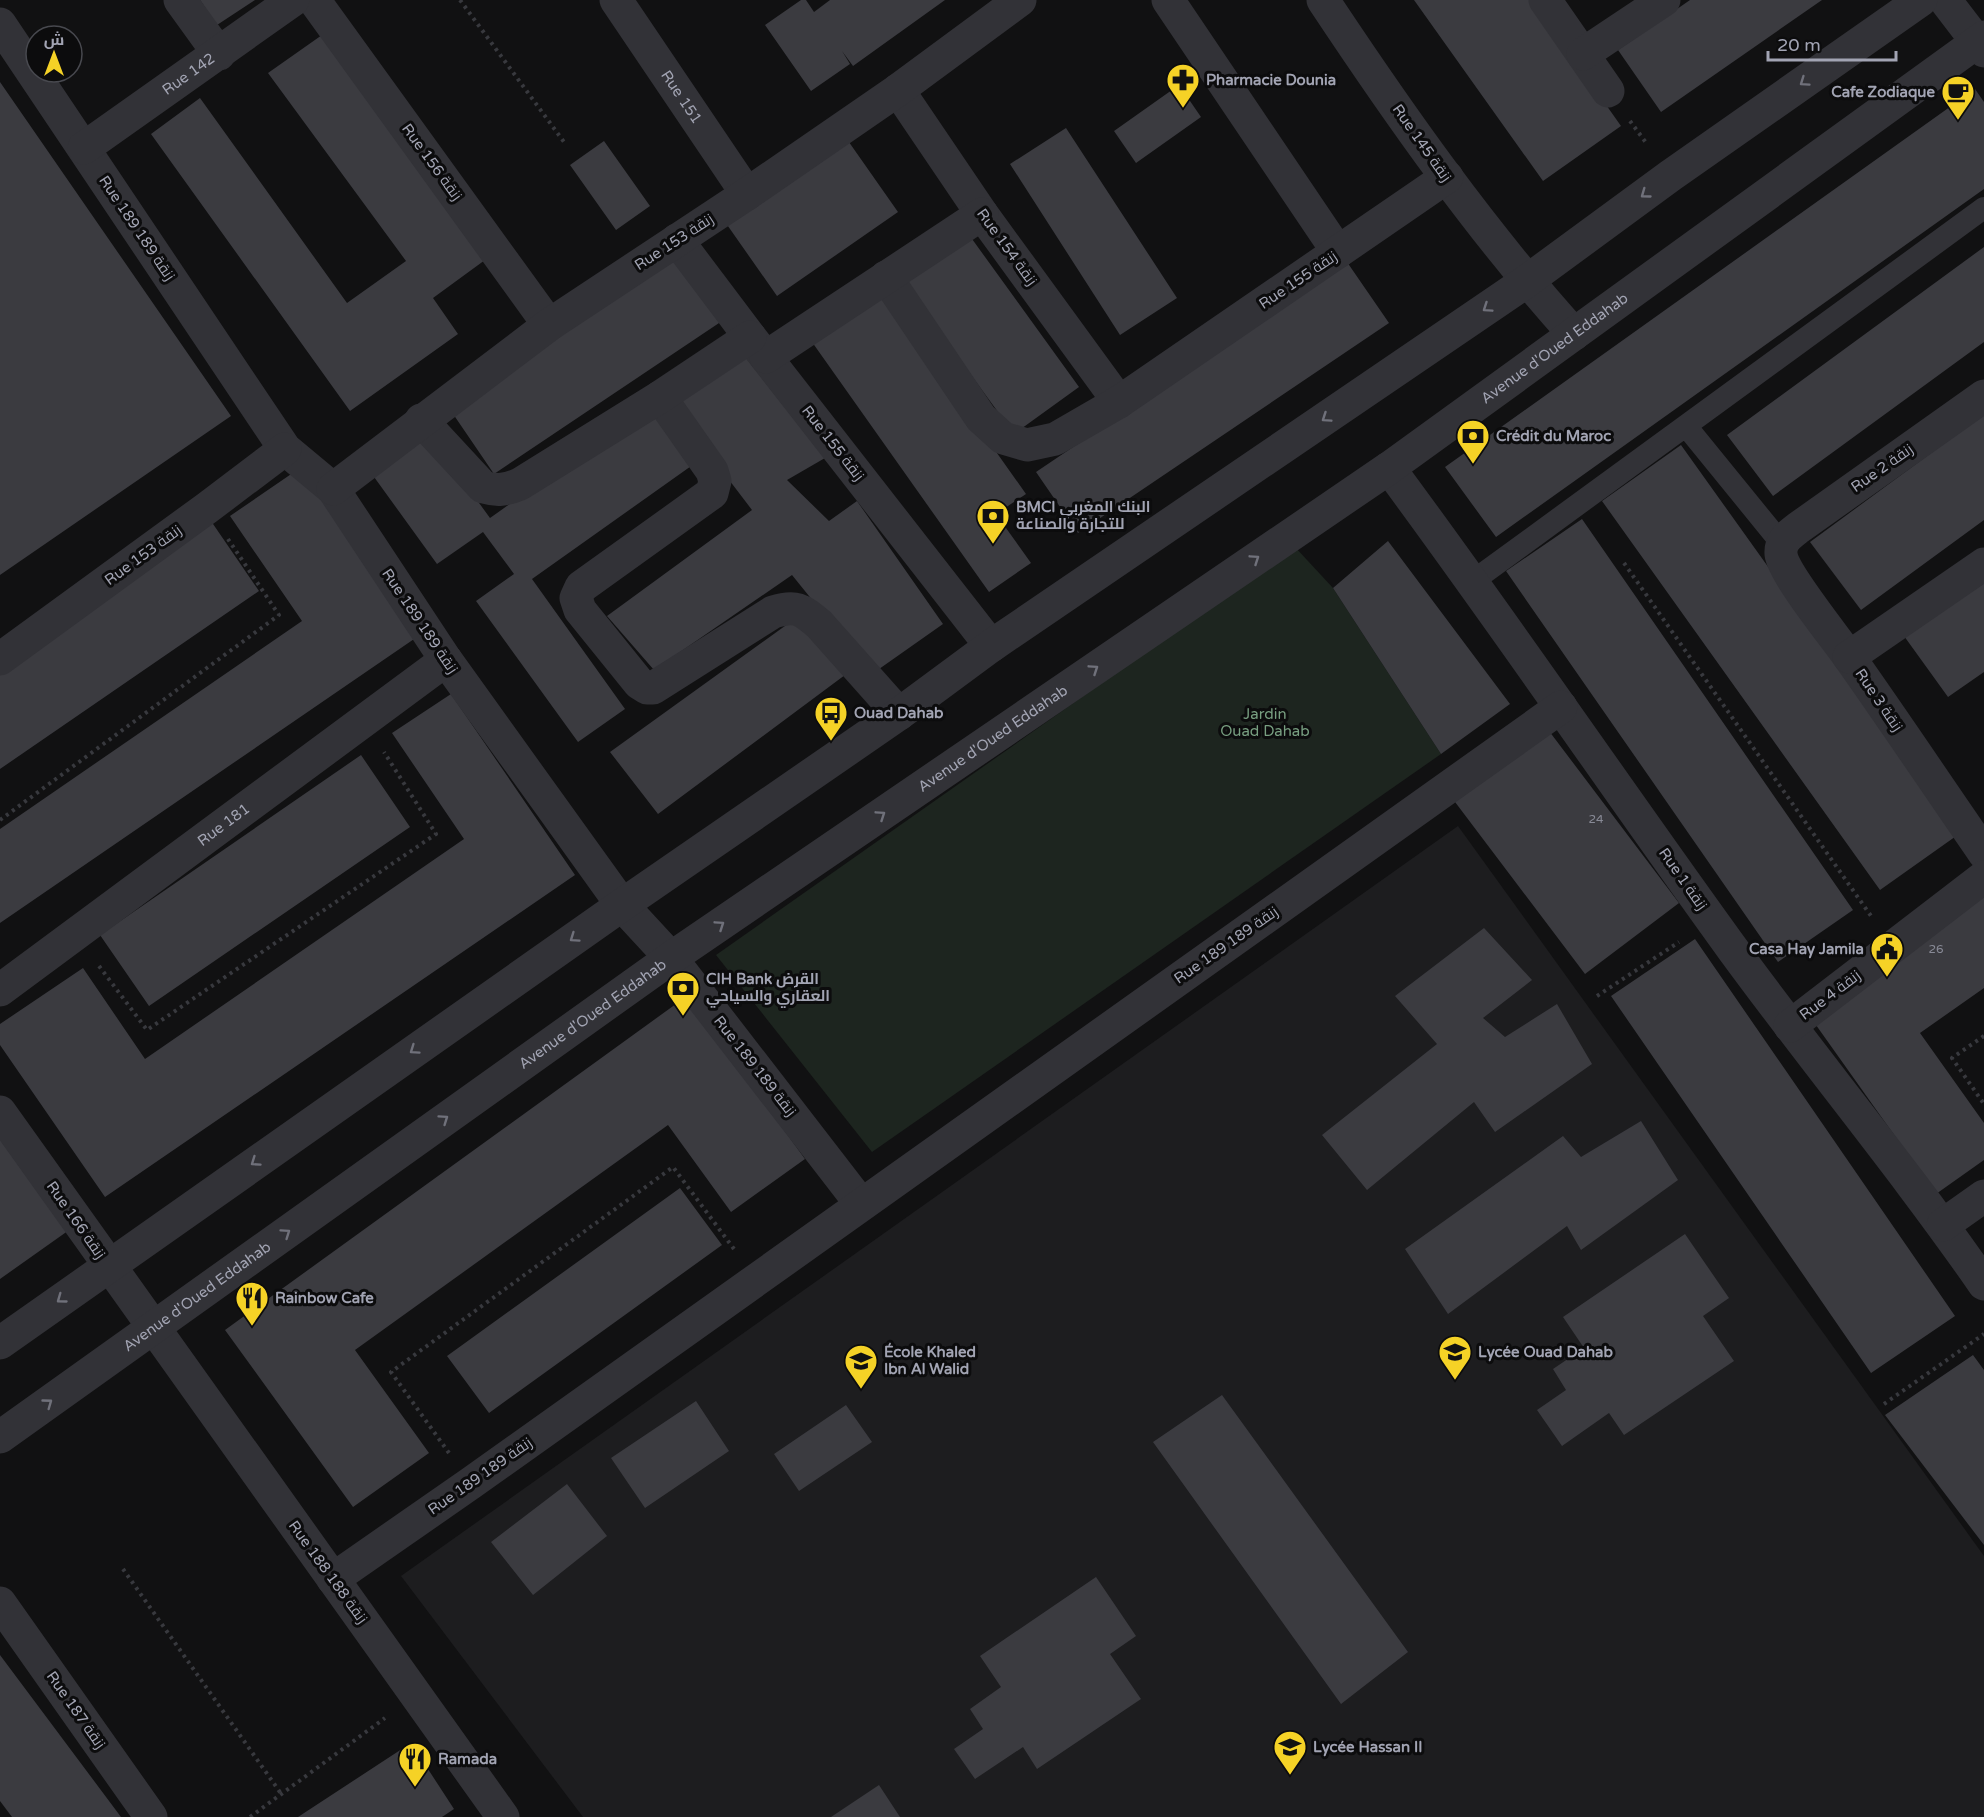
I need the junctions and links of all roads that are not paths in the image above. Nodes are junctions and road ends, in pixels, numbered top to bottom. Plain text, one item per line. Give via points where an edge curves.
1 (180, 0) edge
2 (293, 0) edge
3 (314, 0) edge
4 (616, 0) edge
5 (1020, 0) edge
6 (1168, 0) edge
7 (1323, 0) edge
8 (1545, 0) edge
9 (1664, 0) edge
10 (1921, 0) edge
11 (1945, 0) edge
12 (0, 24) edge
13 (1982, 43) edge
14 (219, 54) junction
15 (1583, 54) junction
16 (898, 90) junction
17 (1608, 91) road end
18 (84, 148) junction
19 (1447, 177) junction
20 (747, 194) junction
21 (1984, 208) edge
22 (982, 213) junction
23 (677, 240) junction
24 (1338, 252) junction
25 (886, 277) junction
26 (1527, 281) junction
27 (549, 325) junction
28 (1574, 334) junction
29 (758, 347) junction
30 (1984, 396) edge
31 (660, 397) junction
32 (1119, 402) junction
33 (421, 420) junction
34 (1686, 426) junction
35 (285, 449) junction
36 (1389, 468) junction
37 (333, 489) junction
38 (1782, 544) junction
39 (1984, 564) edge
40 (1473, 581) junction
41 (991, 646) junction
42 (1849, 657) junction
43 (0, 659) edge
44 (446, 660) junction
45 (1561, 707) junction
46 (899, 714) junction
47 (1984, 853) edge
48 (1984, 877) edge
49 (622, 904) junction
50 (671, 958) junction
51 (0, 990) edge
52 (1790, 1026) junction
53 (0, 1112) edge
54 (1984, 1196) edge
55 (861, 1204) junction
56 (1943, 1225) junction
57 (108, 1265) junction
58 (1984, 1284) edge
59 (153, 1328) junction
60 (0, 1343) edge
61 (0, 1437) edge
62 (333, 1579) junction
63 (0, 1603) edge
64 (498, 1815) edge
65 (151, 1817) edge

1 - 14 street
2 - 14 street, Rue 142
3 - 27 street, Rue 156 زنقة
4 - 20 street, Rue 151
5 - 16 street, Rue 153 زنقة
6 - 24 street
7 - 19 street, Rue 145 زنقة
8 - 15 street
9 - 15 street
10 -> 26 street
11 - 13 street
12 - 18 street, Rue 189 زنقة 189
13 - 28 street, Avenue d'Oued Eddahab
14 - 18 street, Rue 142
15 - 17 street
16 - 20 street, Rue 153 زنقة
16 - 22 street, Rue 154 زنقة
18 - 35 street, Rue 189 زنقة 189
19 - 24 street, Rue 155 زنقة
19 - 26 street, Rue 145 زنقة
20 - 23 street, Rue 153 زنقة
21 - 34 lane
22 - 25 street
22 - 32 street, Rue 154 زنقة
23 - 27 street, Rue 153 زنقة
23 - 29 street, Rue 155 زنقة
24 - 32 street, Rue 155 زنقة
25 - 29 street
25 - 32 street, Rue 155 زنقة via 981,418 1003,438 1027,446 1054,439
26 - 28 street, Rue 145 زنقة
26 -> 41 street
27 - 33 street, Rue 153 زنقة
28 - 36 street, Avenue d'Oued Eddahab
29 - 31 street
29 - 41 street, Rue 155 زنقة
30 - 38 street, Rue 2 زنقة via 1798,528
31 - 33 street via 506,490 483,486
31 - 46 street via 712,471 712,493 581,587 576,598 580,610 647,688 653,688 773,612 789,608 805,612
33 - 37 street, Rue 153 زنقة
34 - 38 lane
34 - 40 lane
35 - 37 street, Rue 189 زنقة 189
35 - 43 street, Rue 153 زنقة
36 - 40 street, Rue 1 زنقة
50 -> 36 street, Avenue d'Oued Eddahab
37 - 44 street, Rue 189 زنقة 189
38 - 42 street, Rue 3 زنقة via 1781,553 1789,573
39 - 42 street
40 - 45 street, Rue 1 زنقة
41 - 46 street
42 - 47 street, Rue 3 زنقة
44 - 49 street, Rue 189 زنقة 189
44 - 51 street, Rue 181
45 - 52 street, Rue 1 زنقة
45 - 55 street, Rue 189 زنقة 189
46 - 49 street
48 - 52 street, Rue 4 زنقة
49 - 50 street, Rue 189 زنقة 189
49 -> 57 street
50 - 55 street, Rue 189 زنقة 189
59 -> 50 street, Avenue d'Oued Eddahab
52 - 56 street, Rue 1 زنقة
53 - 57 street, Rue 166 زنقة
54 - 56 street
55 - 62 street, Rue 189 زنقة 189
56 - 58 street, Rue 1 زنقة
57 - 59 street, Rue 166 زنقة
57 -> 60 street
61 -> 59 street, Avenue d'Oued Eddahab
59 - 62 street, Rue 188 زنقة 188
62 - 64 street, Rue 188 زنقة 188
63 - 65 street, Rue 187 زنقة

